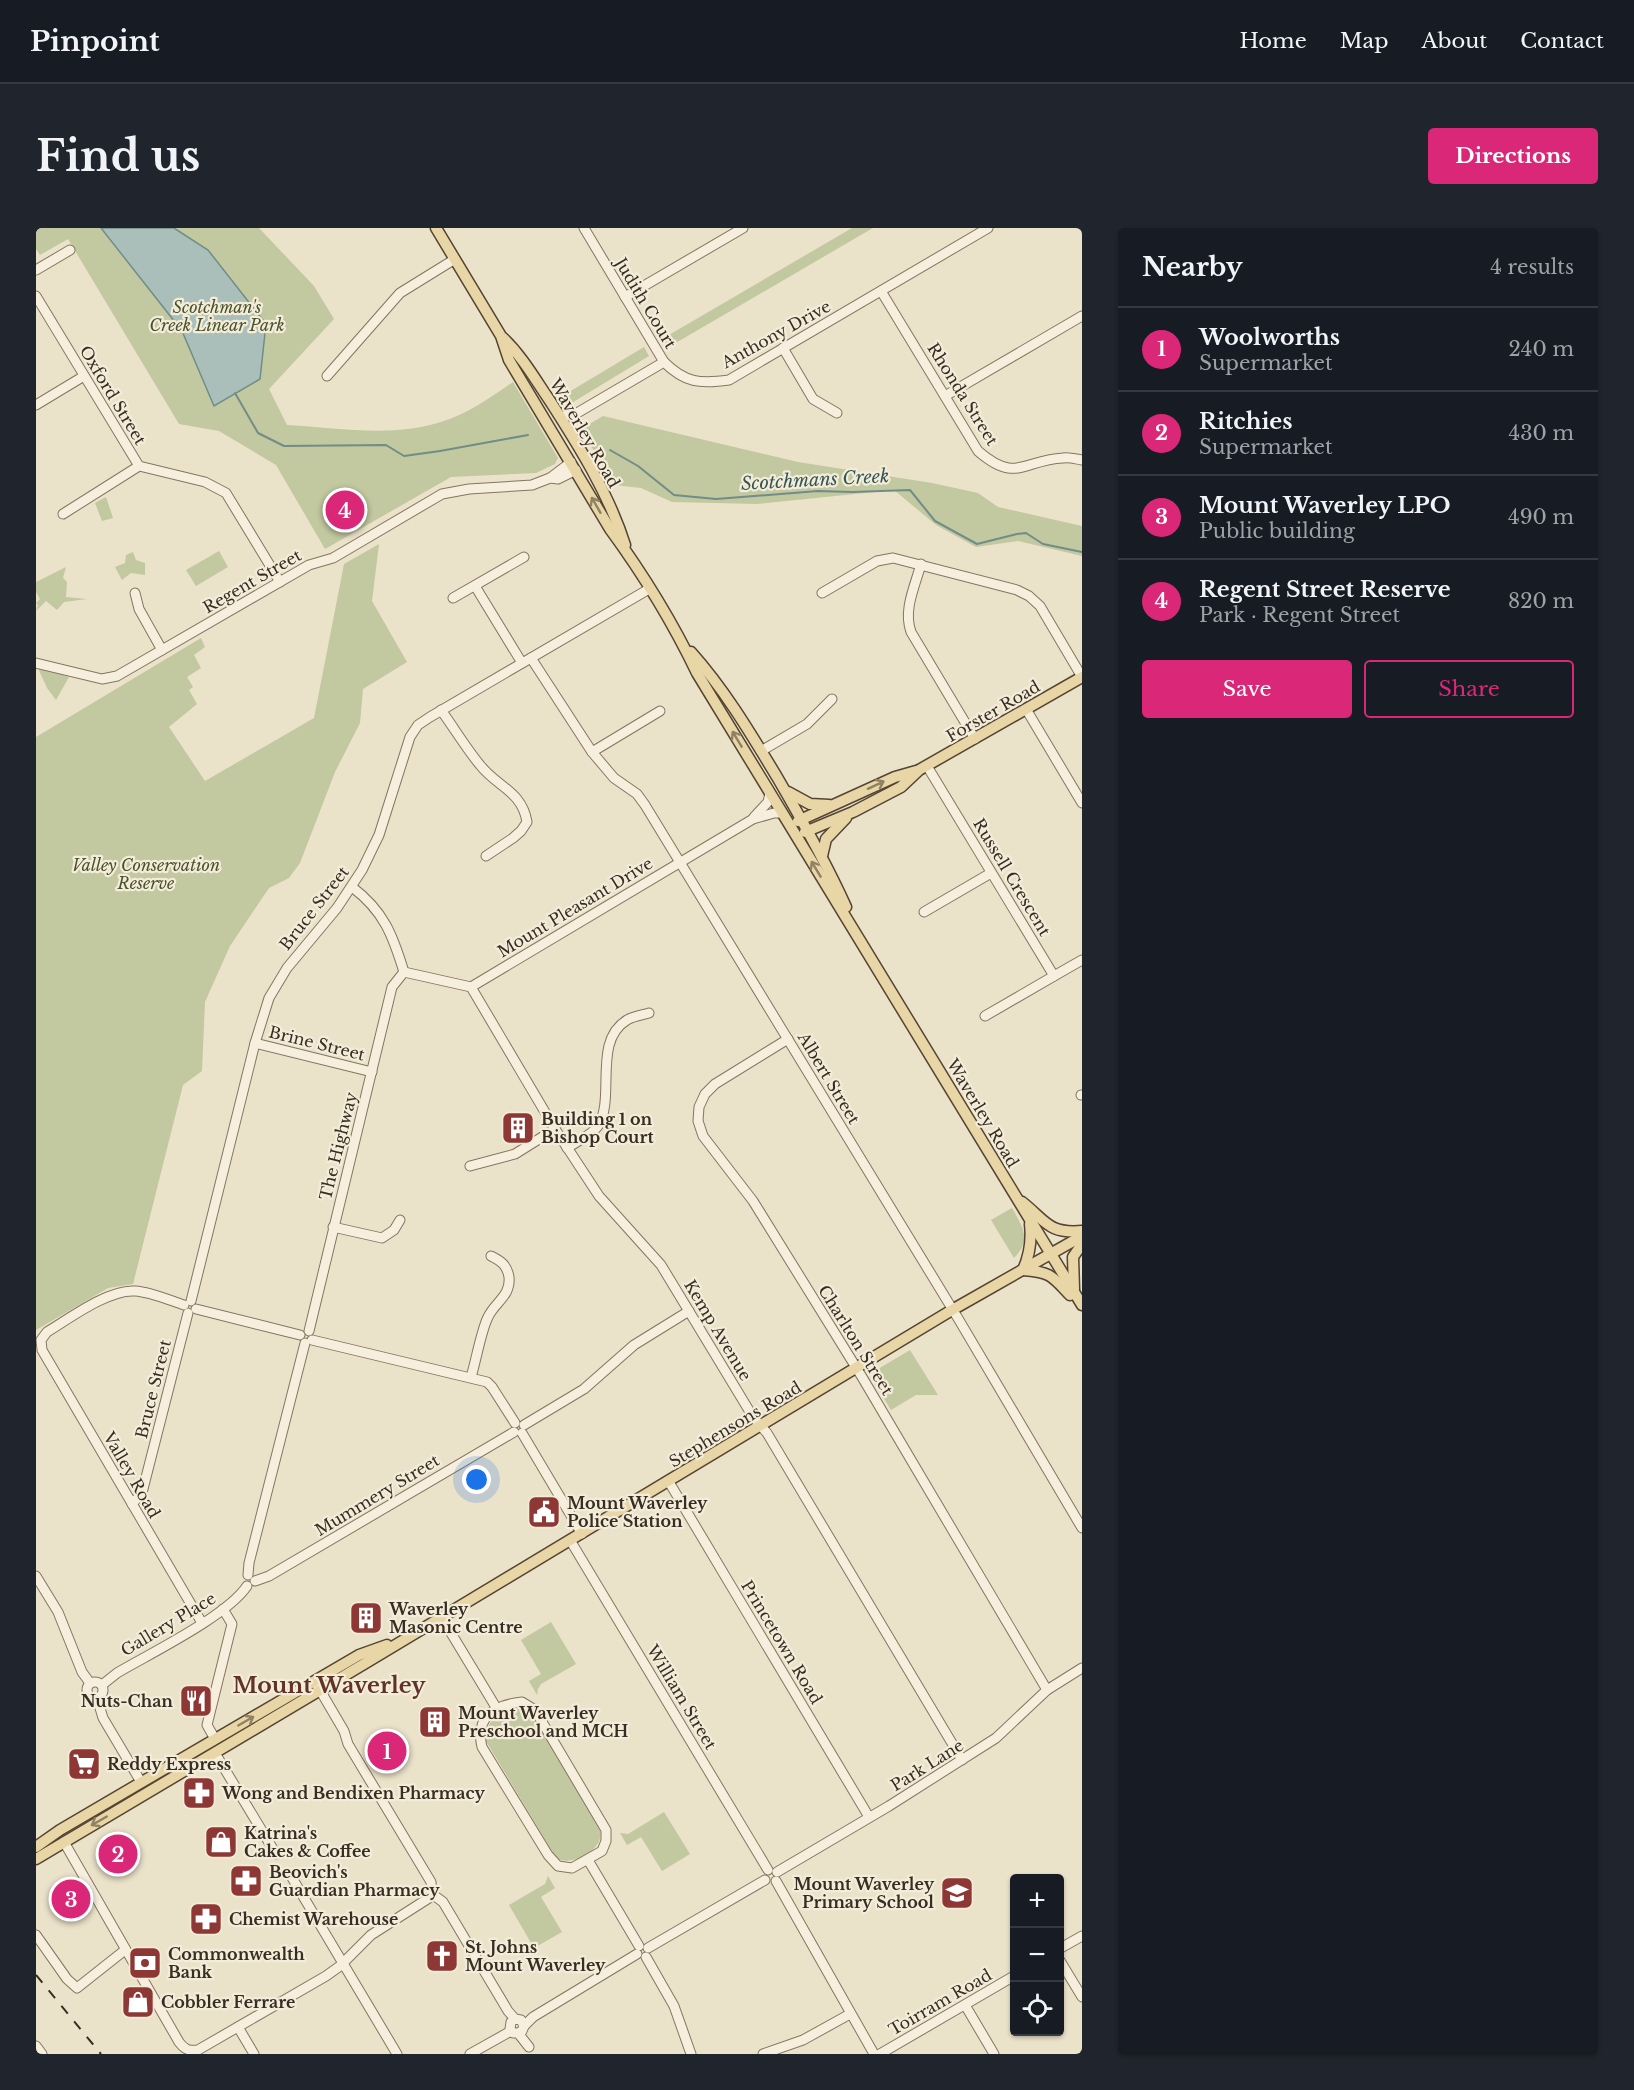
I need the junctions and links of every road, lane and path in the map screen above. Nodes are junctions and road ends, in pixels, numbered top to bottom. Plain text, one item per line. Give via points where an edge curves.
1 (436, 228) edge
2 (585, 228) edge
3 (743, 228) edge
4 (988, 228) edge
5 (70, 250) dead end
6 (455, 260) junction
7 (36, 270) edge
8 (881, 291) junction
9 (36, 296) edge
10 (625, 297) junction
11 (1082, 316) edge
12 (501, 336) junction
13 (783, 348) junction
14 (664, 362) junction
15 (84, 376) junction
16 (327, 376) dead end
17 (945, 396) junction
18 (36, 405) edge
19 (577, 413) junction
20 (837, 413) dead end
21 (560, 417) junction
22 (566, 427) junction
23 (584, 457) junction
24 (1082, 460) edge
25 (139, 466) junction
26 (573, 466) junction
27 (63, 514) dead end
28 (628, 554) junction
29 (524, 557) dead end
30 (921, 564) junction
31 (280, 582) junction
32 (475, 586) junction
33 (649, 589) junction
34 (135, 593) dead end
35 (822, 593) dead end
36 (453, 598) dead end
37 (681, 640) junction
38 (162, 650) junction
39 (531, 658) junction
40 (36, 663) edge
41 (522, 663) junction
42 (1082, 677) edge
43 (832, 699) dead end
44 (1026, 709) junction
45 (441, 710) junction
46 (660, 711) dead end
47 (975, 739) junction
48 (761, 751) junction
49 (592, 752) junction
50 (749, 759) junction
51 (923, 768) junction
52 (782, 787) junction
53 (770, 793) junction
54 (1082, 803) edge
55 (835, 804) junction
56 (853, 812) junction
57 (782, 813) junction
58 (753, 819) junction
59 (802, 819) junction
60 (789, 825) junction
61 (809, 830) junction
62 (797, 837) junction
63 (486, 856) dead end
64 (822, 856) junction
65 (680, 862) junction
66 (992, 873) junction
67 (352, 887) junction
68 (924, 912) dead end
69 (859, 936) junction
70 (1082, 960) edge
71 (404, 972) junction
72 (1054, 976) junction
73 (471, 987) junction
74 (649, 1013) dead end
75 (985, 1016) dead end
76 (788, 1039) junction
77 (255, 1043) junction
78 (372, 1072) junction
79 (555, 1129) junction
80 (567, 1148) junction
81 (470, 1167) dead end
82 (1015, 1196) junction
83 (1029, 1219) junction
84 (400, 1220) dead end
85 (333, 1227) junction
86 (1082, 1234) edge
87 (1082, 1244) edge
88 (1051, 1253) junction
89 (491, 1256) dead end
90 (1022, 1270) junction
91 (1074, 1290) junction
92 (1082, 1306) edge
93 (190, 1307) junction
94 (952, 1310) junction
95 (689, 1311) junction
96 (306, 1337) junction
97 (857, 1369) junction
98 (471, 1377) junction
99 (762, 1424) junction
100 (518, 1429) junction
101 (669, 1482) junction
102 (132, 1504) junction
103 (1082, 1528) edge
104 (582, 1534) junction
105 (570, 1540) junction
106 (36, 1576) edge
107 (250, 1581) junction
108 (223, 1609) junction
109 (442, 1618) junction
110 (202, 1623) junction
111 (1082, 1668) edge
112 (90, 1683) junction
113 (102, 1685) junction
114 (317, 1686) junction
115 (1047, 1690) junction
116 (97, 1698) junction
117 (497, 1709) junction
118 (215, 1739) junction
119 (215, 1753) junction
120 (962, 1760) junction
121 (141, 1782) junction
122 (150, 1792) junction
123 (869, 1817) junction
124 (41, 1839) edge
125 (64, 1842) junction
126 (36, 1847) edge
127 (276, 1854) dead end
128 (36, 1859) edge
129 (588, 1860) junction
130 (771, 1875) junction
131 (291, 1876) dead end
132 (431, 1896) junction
133 (36, 1935) edge
134 (1082, 1936) edge
135 (1064, 1946) edge
136 (124, 1948) junction
137 (643, 1951) junction
138 (342, 1965) junction
139 (1064, 1967) edge
140 (1010, 1978) edge
141 (1082, 1997) edge
142 (965, 2005) junction
143 (850, 2014) junction
144 (516, 2024) junction
145 (238, 2027) junction
146 (36, 2046) edge
147 (531, 2050) edge
148 (42, 2054) edge
149 (254, 2054) edge
150 (397, 2054) edge
151 (470, 2054) edge
152 (691, 2054) edge
153 (763, 2054) edge
154 (874, 2054) edge
155 (880, 2054) edge
156 (994, 2054) edge

1 - 6 main road, Waverley Road
2 - 10 street, Judith Court
3 - 10 street
4 - 8 street, Anthony Drive
5 - 7 street
6 - 12 main road, Waverley Road
6 - 16 street via 400,292
8 - 13 street, Anthony Drive
8 - 17 street, Rhonda Street
9 - 15 street, Oxford Street
10 - 14 street, Judith Court
11 - 17 street
12 - 21 main road, Waverley Road via 516,351
12 - 26 main road, Waverley Road via 509,360
13 - 14 street, Anthony Drive via 729,380 705,383 685,378
13 - 20 street via 813,399
14 - 19 street
15 - 18 street
15 - 25 street, Oxford Street
17 - 24 street, Rhonda Street via 978,451 992,463 1008,469 1064,458
19 - 21 street
19 - 22 street
21 - 22 main road, Waverley Road
22 - 23 main road, Waverley Road
23 - 26 main road
23 - 28 main road, Waverley Road via 618,521
25 - 27 street
25 - 31 street, Oxford Street via 205,482 226,493
28 -> 26 main road, Waverley Road
26 - 31 street, Regent Street via 558,478 532,485 442,494 333,558 309,565
28 - 33 main road, Waverley Road
29 - 32 street
30 - 35 street via 893,558 877,561
30 - 42 street via 1029,596 1040,606
30 - 47 street via 907,620
31 - 38 street, Regent Street
32 - 36 street
32 - 41 street
33 - 37 main road, Waverley Road
33 - 39 street, Bruce Street
34 - 38 street via 139,609
37 - 48 main road, Waverley Road via 708,671
50 -> 37 main road, Waverley Road
38 - 40 street, Regent Street via 130,670 102,679
39 - 41 street, Bruce Street
39 - 49 street, Albert Street
41 - 45 street, Bruce Street
42 - 44 main road, Forster Road
43 - 48 street via 807,724
44 - 47 main road, Forster Road
44 - 54 street
45 - 63 street via 481,767 525,809 527,822 521,831
45 - 67 street, Bruce Street via 418,725 410,737 378,835
46 - 49 street
47 - 51 main road, Forster Road
48 - 50 main road
48 - 52 main road, Waverley Road
49 - 65 street, Albert Street via 614,778 637,794
50 - 53 main road, Waverley Road
55 -> 51 main road, Forster Road
51 - 56 main road, Forster Road via 901,787
51 - 66 street, Russell Crescent
52 - 55 main road via 810,804
52 - 59 main road, Waverley Road
53 - 57 main road, Waverley Road
53 - 58 street, Mount Pleasant Drive via 768,802
55 - 59 main road, Forster Road
56 - 61 main road, Forster Road
56 - 64 main road via 826,839
57 - 58 street, Mount Pleasant Drive
57 - 60 main road, Waverley Road
58 - 65 street, Mount Pleasant Drive
59 - 60 main road, Forster Road
59 - 61 main road, Waverley Road
60 - 62 main road, Waverley Road
61 - 62 main road, Forster Road
61 - 64 main road, Waverley Road
69 -> 62 main road, Waverley Road
64 - 69 main road, Waverley Road
65 - 73 street, Mount Pleasant Drive
65 - 76 street, Albert Street
66 - 68 street
66 - 72 street, Russell Crescent
67 - 71 street via 382,918 393,936
67 - 77 street, Bruce Street via 274,986
69 - 82 main road, Waverley Road
70 - 72 street
71 - 73 street
71 - 78 street, The Highway via 392,987
72 - 75 street
73 - 79 street, Kemp Avenue
74 - 80 street via 627,1020 613,1038 606,1063 603,1115 597,1128
76 - 94 street, Albert Street
76 - 97 street, Charlton Street via 715,1084 699,1107 698,1121 703,1136 753,1201
77 - 78 street, Brine Street
77 - 93 street, Bruce Street
78 - 85 street, The Highway
79 - 80 street, Kemp Avenue
79 - 81 street via 515,1154
80 - 95 street, Kemp Avenue via 599,1196 661,1265
82 - 83 main road, Waverley Road
82 - 86 main road via 1049,1227
83 - 88 main road, Waverley Road
83 - 90 main road via 1029,1256
84 - 85 street via 382,1238
85 - 96 street, The Highway
86 - 88 main road, Stephensons Road
87 - 91 main road via 1073,1257
88 - 90 main road, Stephensons Road
88 - 91 main road, Waverley Road
89 - 98 street via 507,1268 508,1292 488,1317
90 - 92 main road via 1037,1271 1059,1281
90 - 94 main road, Stephensons Road
91 - 92 main road, Waverley Road
93 - 96 street
93 - 102 street, Bruce Street via 142,1493
93 - 102 street, Valley Road via 137,1291 123,1291 110,1294 47,1332 41,1340 42,1350
94 - 97 main road, Stephensons Road
94 - 103 street, Albert Street
95 - 99 street, Kemp Avenue via 753,1417
95 - 100 street, Mummery Street via 634,1345 584,1389
96 - 98 street
96 - 107 street, The Highway via 249,1563
97 - 99 main road, Stephensons Road
97 - 115 street, Charlton Street
98 - 100 street via 492,1387
99 - 101 main road, Stephensons Road
99 - 120 street, Kemp Avenue
100 - 104 street
100 - 107 street, Mummery Street via 269,1576
101 - 104 main road, Stephensons Road
101 - 123 street, Princetown Road
102 - 110 street, Valley Road
104 - 105 main road, Stephensons Road
105 - 109 main road, Stephensons Road
105 - 130 street, William Street
106 - 112 street via 58,1612
107 - 108 street, Gallery Place via 240,1597
108 - 110 street, Gallery Place
108 - 118 street via 232,1624 207,1725
109 - 114 main road, Stephensons Road
109 - 117 street
110 - 113 street, Gallery Place via 117,1672
111 - 115 street, Park Lane
112 - 113 street
112 - 116 street via 88,1694
113 - 116 street via 103,1693
118 -> 114 main road, Stephensons Road
114 - 119 main road, Stephensons Road
114 - 132 street via 431,1882
115 - 120 street, Park Lane via 996,1738
116 - 121 street via 103,1718
117 - 129 street via 485,1718 480,1737 500,1777 558,1866 572,1868
117 - 129 street via 522,1702 535,1710 606,1830 602,1851
118 - 121 main road, Stephensons Road
119 - 122 main road, Stephensons Road
119 - 127 street
120 - 123 street, Park Lane
121 - 122 main road
121 - 124 main road, Stephensons Road
122 -> 125 main road, Stephensons Road
123 - 130 street, Park Lane
124 - 126 main road, Stephensons Road
125 - 128 main road, Stephensons Road
125 - 136 street
129 - 137 street
130 - 137 street, Park Lane
130 - 143 street, William Street
131 - 138 street
132 - 138 street via 371,1935
132 - 144 street via 443,1902
133 - 136 street via 77,1988
134 - 135 street
136 - 145 street via 184,2049 198,2050
137 - 144 street, Park Lane
137 - 152 street via 674,2006
138 - 145 street
138 - 150 street
139 - 141 street
140 - 142 street, Toirram Road
142 - 155 street, Toirram Road
142 - 156 street
143 - 153 street via 803,2040
143 - 154 street, William Street
144 - 147 street
144 - 151 street, Park Lane
145 - 149 street
146 - 148 street

